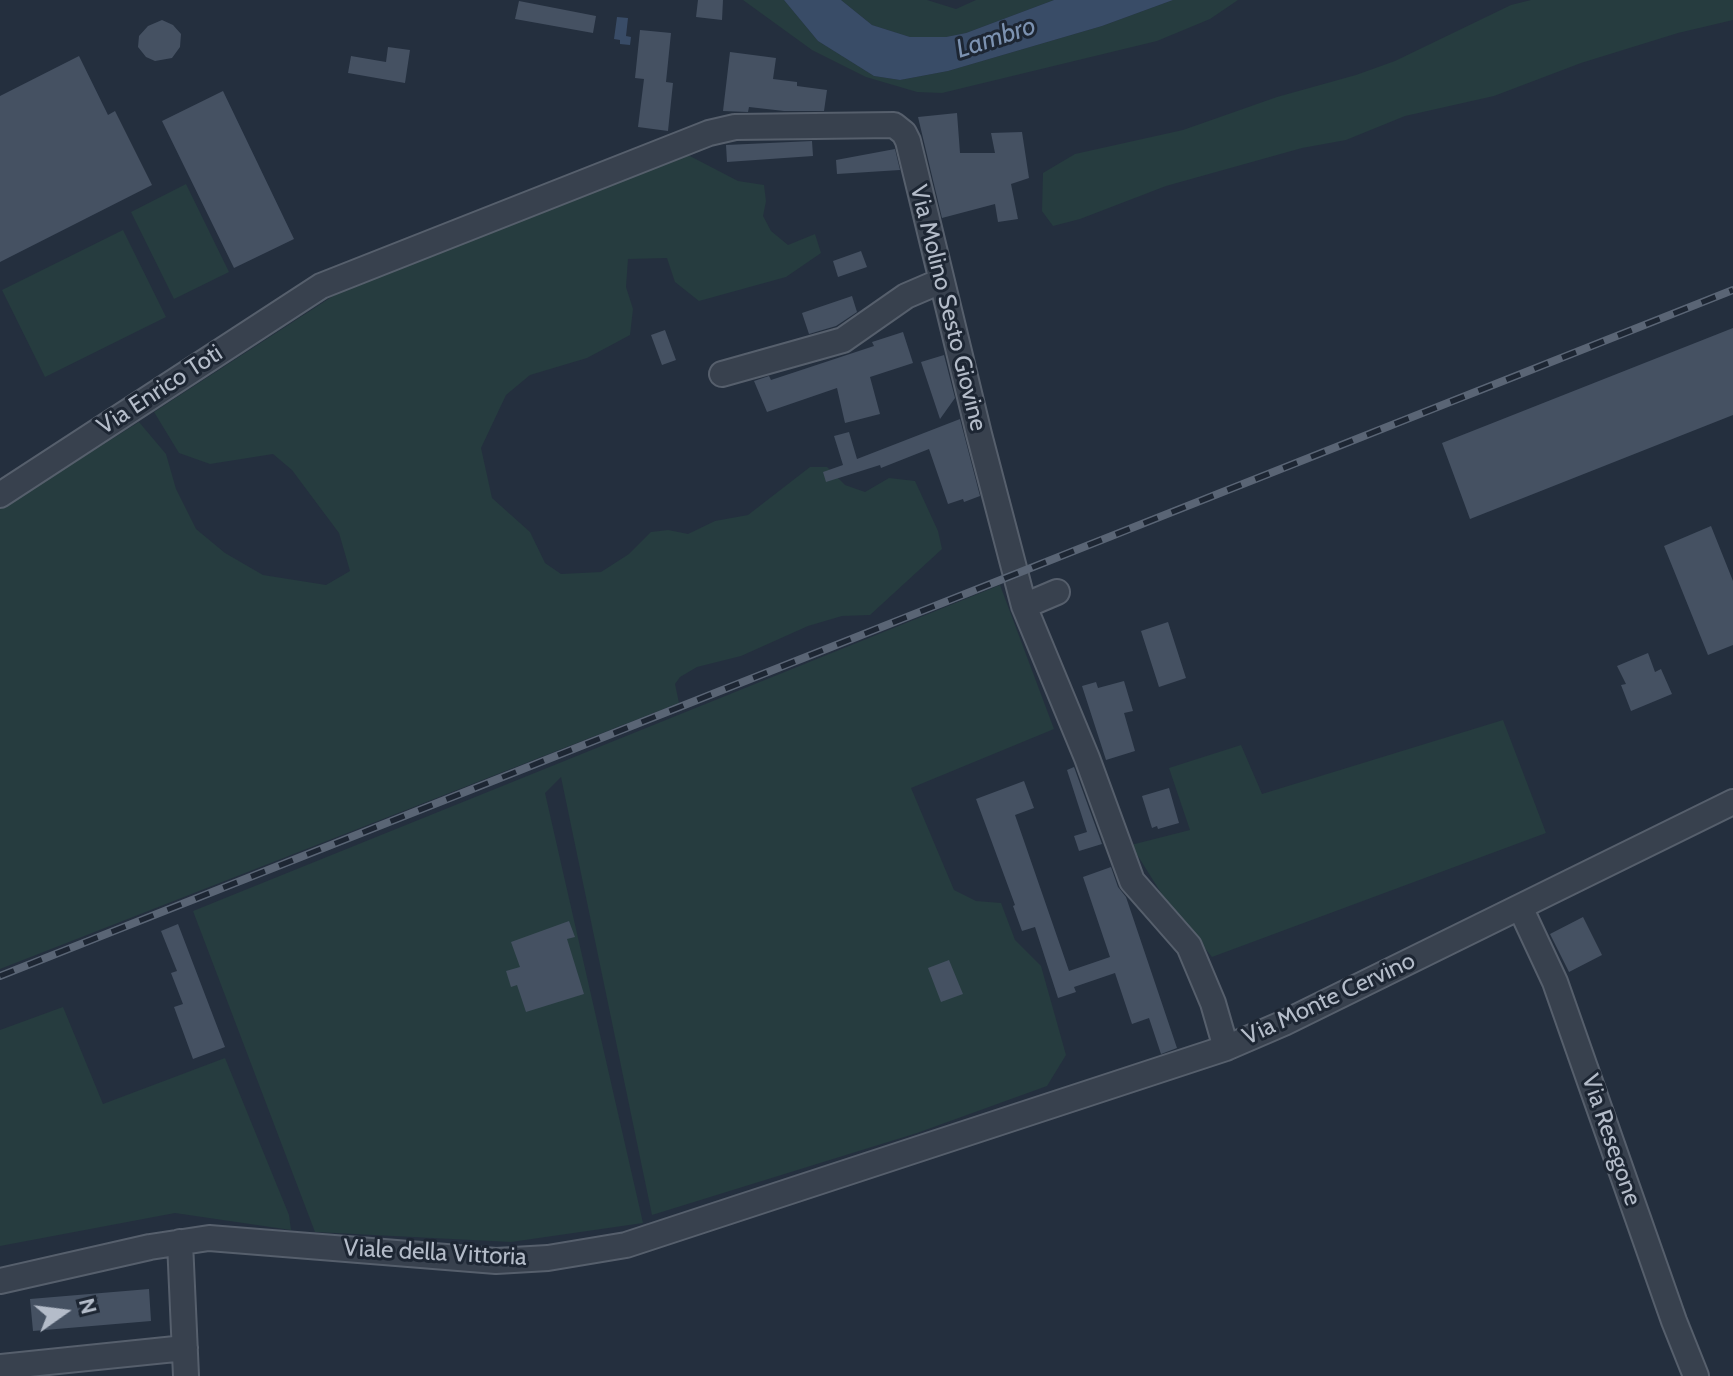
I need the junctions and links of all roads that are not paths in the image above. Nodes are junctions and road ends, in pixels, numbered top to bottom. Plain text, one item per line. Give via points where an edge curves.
1 (941, 281) junction
2 (321, 286) joint
3 (722, 374) dead end
4 (0, 495) edge
5 (1057, 592) dead end
6 (1024, 606) junction
7 (1733, 802) edge
8 (1520, 907) junction
9 (1226, 1048) junction
10 (907, 1153) joint
11 (180, 1242) junction
12 (0, 1281) edge
13 (185, 1348) junction
14 (0, 1367) edge
15 (186, 1376) edge
16 (1696, 1376) edge

1 - 2 street, Via Molino Sesto Giovine via 908,141 900,128 887,124 735,127 709,133
1 - 3 street via 906,296 843,340
1 - 6 street, Via Molino Sesto Giovine
2 - 4 street, Via Enrico Toti
5 - 6 street
6 - 9 street, Via Molino Sesto Giovine via 1132,881 1189,946
7 - 8 street, Via Monte Cervino
8 - 9 street, Via Monte Cervino
8 - 16 street, Via Resegone via 1559,994
9 - 10 street, Via Monte Cervino
10 - 11 street, Viale della Vittoria via 626,1245 548,1258 496,1261 209,1238
11 - 12 street, Viale della Vittoria
11 - 13 street
13 - 14 street
13 - 15 street

